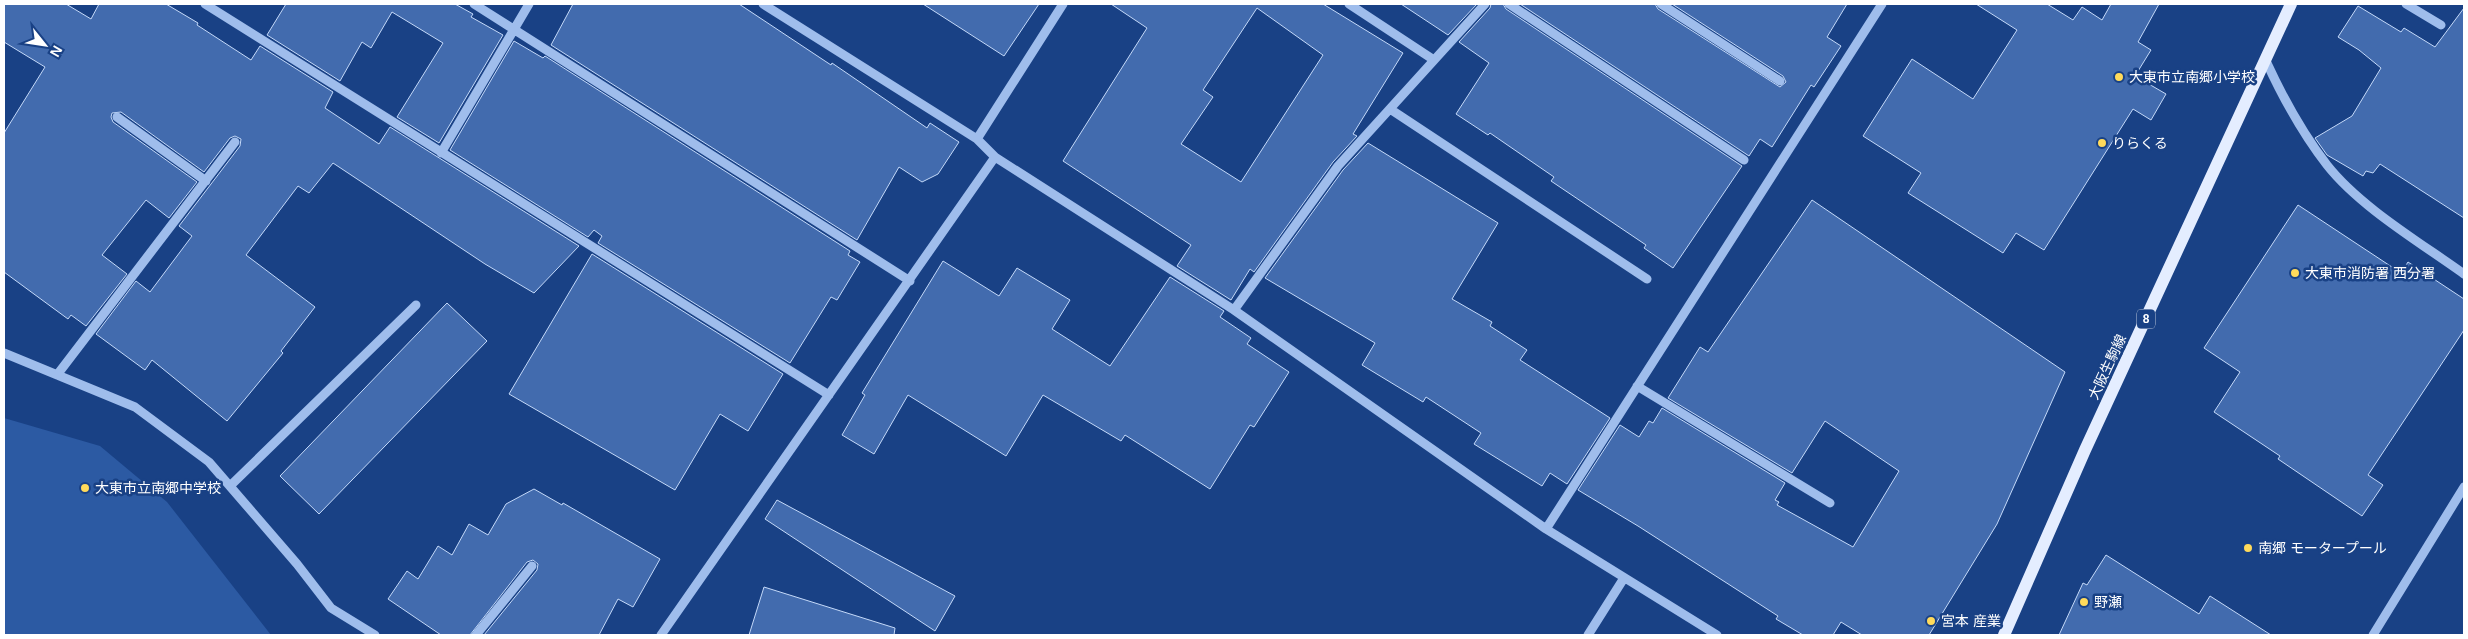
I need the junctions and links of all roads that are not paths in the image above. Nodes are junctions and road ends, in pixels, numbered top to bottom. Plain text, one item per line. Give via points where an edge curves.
1 (205, 4) edge
2 (474, 4) edge
3 (529, 4) edge
4 (763, 4) edge
5 (1063, 4) edge
6 (1349, 4) edge
7 (1485, 4) edge
8 (1509, 4) edge
9 (1661, 4) edge
10 (1882, 4) edge
11 (2291, 4) edge
12 (2406, 4) edge
13 (2441, 25) dead end
14 (514, 29) junction
15 (1434, 60) junction
16 (2266, 61) junction
17 (1780, 81) dead end
18 (1390, 109) junction
19 (117, 117) dead end
20 (977, 139) junction
21 (235, 142) dead end
22 (441, 153) junction
23 (995, 157) junction
24 (1744, 160) dead end
25 (206, 180) junction
26 (2464, 274) edge
27 (1647, 278) dead end
28 (910, 281) junction
29 (416, 305) dead end
30 (1234, 310) junction
31 (4, 353) edge
32 (57, 375) junction
33 (1637, 386) junction
34 (828, 394) junction
35 (230, 486) junction
36 (2464, 487) edge
37 (1830, 503) dead end
38 (1546, 529) junction
39 (532, 566) dead end
40 (1624, 578) junction
41 (375, 635) edge
42 (476, 635) edge
43 (661, 635) edge
44 (1588, 635) edge
45 (1717, 635) edge
46 (2004, 635) edge
47 (2373, 635) edge

1 - 22 street
2 - 14 street
3 - 14 street
4 - 20 street
5 - 20 street
6 - 15 street
7 - 15 street
8 - 24 street
9 - 17 street
10 - 33 street
11 - 16 main road, 大阪生駒線 / 8
12 - 13 street
14 - 22 street
14 - 28 street
15 - 18 street
16 - 26 street via 2293,118 2328,167 2366,203
16 - 46 main road, 大阪生駒線 / 8 via 2085,450
18 - 27 street
18 - 30 street via 1338,166
19 - 25 street
20 - 23 street
21 - 25 street
22 - 34 street
23 - 28 street
23 - 30 street
25 - 32 street
28 - 34 street
29 - 35 street
30 - 38 street
31 - 32 street
32 - 35 street via 135,407 209,462
33 - 37 street
33 - 38 street
34 - 43 street
35 - 41 street via 331,608
36 - 47 street
38 - 40 street
39 - 42 street
40 - 44 street
40 - 45 street

